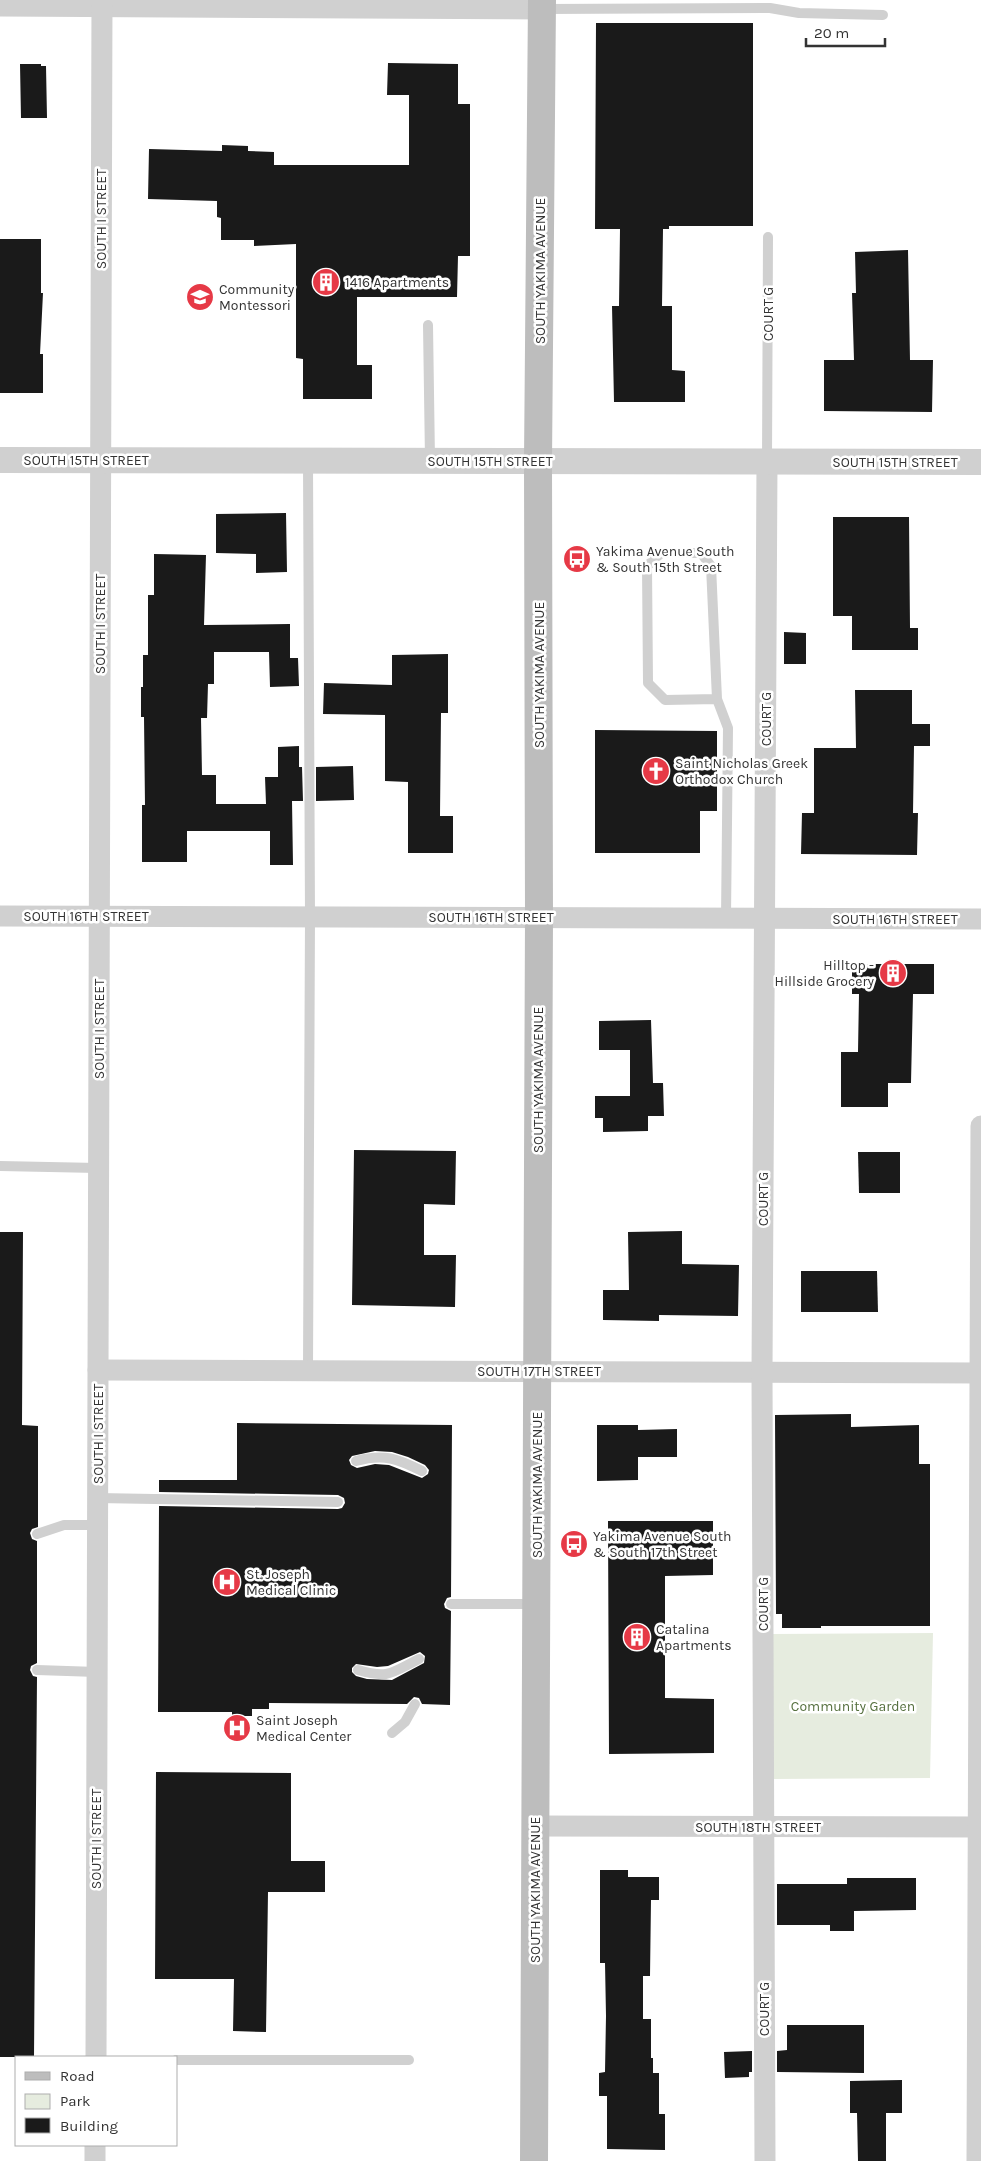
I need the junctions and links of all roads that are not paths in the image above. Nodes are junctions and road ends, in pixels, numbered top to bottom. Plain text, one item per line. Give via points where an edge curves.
1 (102, 4) edge
2 (315, 4) edge
3 (542, 4) edge
4 (0, 6) edge
5 (884, 15) dead end
6 (768, 237) dead end
7 (428, 324) dead end
8 (0, 460) edge
9 (100, 460) junction
10 (308, 461) junction
11 (430, 461) junction
12 (538, 462) junction
13 (767, 462) junction
14 (981, 462) edge
15 (717, 699) junction
16 (0, 916) edge
17 (99, 916) junction
18 (310, 917) junction
19 (539, 917) junction
20 (726, 918) junction
21 (764, 918) junction
22 (981, 919) edge
23 (981, 1126) edge
24 (0, 1166) edge
25 (98, 1168) junction
26 (98, 1370) junction
27 (308, 1370) junction
28 (537, 1371) junction
29 (762, 1373) junction
30 (981, 1373) edge
31 (356, 1460) dead end
32 (422, 1471) dead end
33 (97, 1498) junction
34 (338, 1502) dead end
35 (97, 1525) junction
36 (38, 1534) dead end
37 (451, 1604) dead end
38 (536, 1604) junction
39 (419, 1659) dead end
40 (37, 1670) dead end
41 (358, 1670) dead end
42 (97, 1672) junction
43 (415, 1704) dead end
44 (392, 1733) dead end
45 (536, 1826) junction
46 (763, 1827) junction
47 (980, 1827) edge
48 (96, 2056) edge
49 (178, 2060) edge
50 (409, 2060) dead end
51 (96, 2146) edge
52 (95, 2161) edge
53 (534, 2161) edge
54 (765, 2161) edge
55 (977, 2161) edge

1 - 2 street
1 - 4 street
1 - 9 street, SOUTH I STREET
2 - 3 street
3 - 5 lane via 770,8 799,13
3 - 12 main road, SOUTH YAKIMA AVENUE
6 - 13 lane, COURT G
7 - 11 lane
8 - 9 street, SOUTH 15TH STREET
9 - 10 street, SOUTH 15TH STREET
9 - 17 street, SOUTH I STREET
10 - 11 street, SOUTH 15TH STREET
10 - 18 lane
11 - 12 street, SOUTH 15TH STREET
12 - 13 street, SOUTH 15TH STREET
12 - 19 main road, SOUTH YAKIMA AVENUE
13 - 14 street, SOUTH 15TH STREET
13 - 21 street, COURT G
15 - 15 lane via 711,566 701,553 661,553 647,566 648,683 666,700
15 - 20 lane via 728,728
16 - 17 street, SOUTH 16TH STREET
17 - 18 street, SOUTH 16TH STREET
17 - 25 street, SOUTH I STREET
18 - 19 street, SOUTH 16TH STREET
18 - 27 lane
19 - 20 street, SOUTH 16TH STREET
19 - 28 main road, SOUTH YAKIMA AVENUE
20 - 21 street, SOUTH 16TH STREET
21 - 22 street, SOUTH 16TH STREET
21 - 29 street, COURT G
23 - 30 street
24 - 25 lane
25 - 26 street, SOUTH I STREET
26 - 27 street, SOUTH 17TH STREET
26 - 33 street, SOUTH I STREET
27 - 28 street, SOUTH 17TH STREET
28 - 29 street, SOUTH 17TH STREET
28 - 38 main road, SOUTH YAKIMA AVENUE
29 - 30 street, SOUTH 17TH STREET
29 - 46 street, COURT G
30 - 47 street
31 - 32 lane via 398,1459
33 - 34 lane
33 - 35 street, SOUTH I STREET
35 - 36 lane via 64,1525
35 - 42 street, SOUTH I STREET
37 - 38 lane
38 - 45 main road, SOUTH YAKIMA AVENUE
39 - 41 lane via 379,1676
40 - 42 lane
42 - 48 street, SOUTH I STREET
43 - 44 lane via 405,1722
45 - 46 street, SOUTH 18TH STREET
45 - 53 main road, SOUTH YAKIMA AVENUE
46 - 47 street, SOUTH 18TH STREET
46 - 54 street, COURT G
47 - 55 street
49 - 50 lane
51 - 52 street

